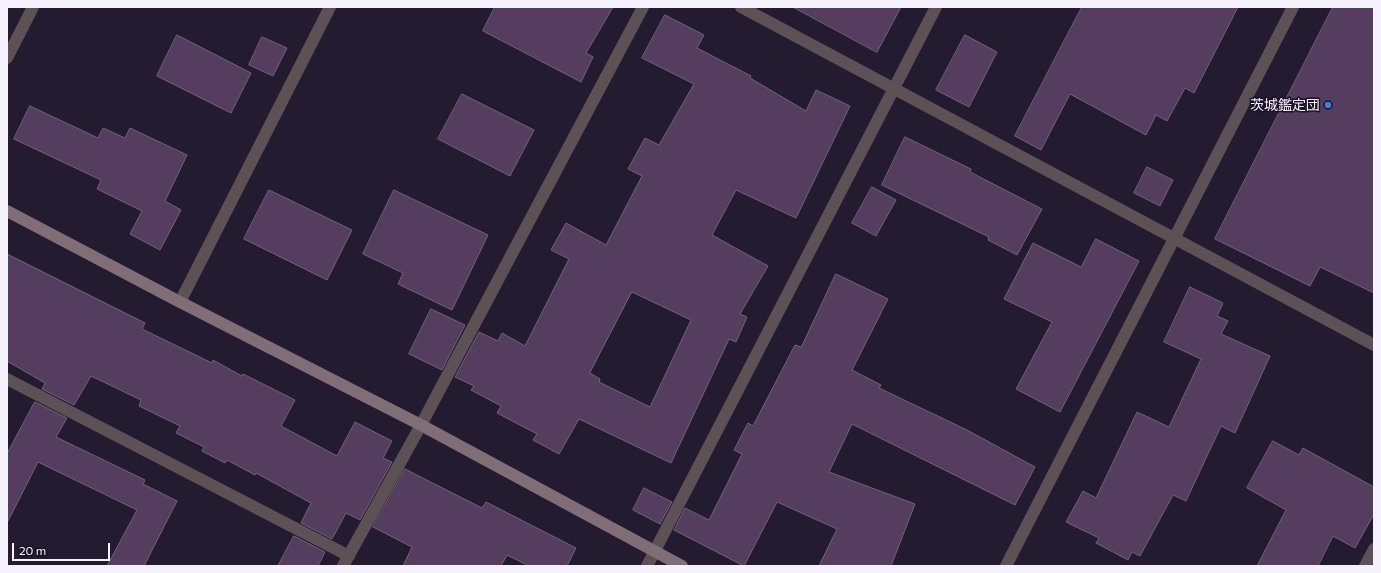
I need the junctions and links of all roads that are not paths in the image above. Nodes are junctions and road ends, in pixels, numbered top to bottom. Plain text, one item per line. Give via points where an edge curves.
1 (33, 7) edge
2 (330, 7) edge
3 (643, 7) edge
4 (741, 7) edge
5 (936, 7) edge
6 (1293, 7) edge
7 (7, 58) edge
8 (894, 88) junction
9 (7, 211) edge
10 (1174, 240) junction
11 (180, 302) junction
12 (1374, 345) edge
13 (7, 379) edge
14 (422, 426) junction
15 (1374, 549) edge
16 (654, 552) junction
17 (346, 561) edge
18 (647, 566) edge
19 (682, 566) edge
20 (1006, 566) edge
21 (1365, 566) edge

1 - 7 street
2 - 11 street
3 - 14 street
4 - 8 street
5 - 8 street
6 - 10 street
8 - 10 street
8 - 16 street
9 - 11 street
10 - 12 street
10 - 20 street
11 - 14 street
13 - 17 street
14 - 16 street
14 - 17 street
15 - 21 street
16 - 18 street
16 - 19 street

